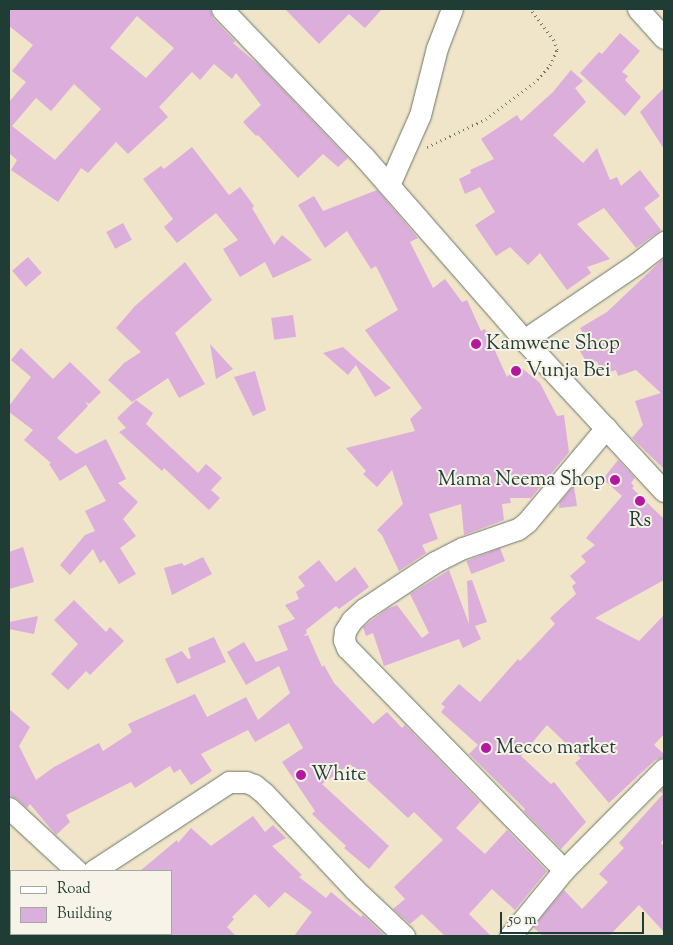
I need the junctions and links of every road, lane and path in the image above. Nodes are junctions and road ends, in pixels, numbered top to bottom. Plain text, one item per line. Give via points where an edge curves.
1 (222, 9) edge
2 (452, 9) edge
3 (531, 9) edge
4 (638, 9) edge
5 (664, 38) edge
6 (403, 155) junction
7 (389, 185) junction
8 (664, 242) edge
9 (524, 340) junction
10 (606, 428) junction
11 (664, 491) edge
12 (664, 769) edge
13 (9, 808) edge
14 (76, 870) edge
15 (96, 870) edge
16 (564, 870) junction
17 (404, 936) edge
18 (510, 936) edge

1 - 7 street
2 - 6 street via 437,48 420,115
3 - 6 path via 554,40 557,50 550,65 534,83 486,119 431,146
4 - 5 street
6 - 7 street
7 - 9 street
8 - 9 street
9 - 10 street
10 - 11 street
10 - 16 street via 527,522 518,529 463,548 435,562 364,609 352,620 344,640 347,648
12 - 16 street
13 - 14 street
15 - 17 street via 229,782 246,782 264,793
16 - 18 street

